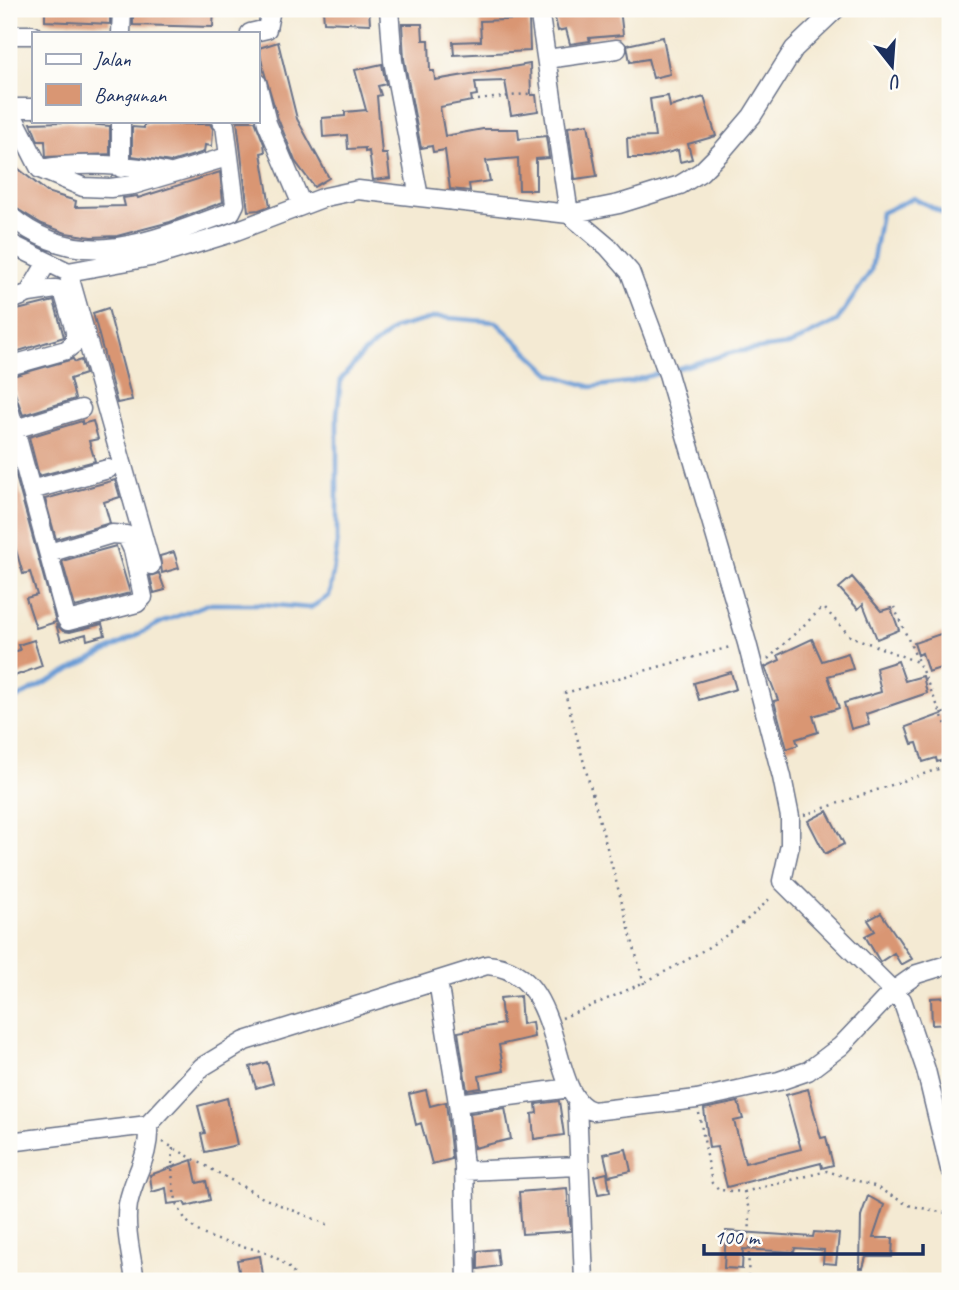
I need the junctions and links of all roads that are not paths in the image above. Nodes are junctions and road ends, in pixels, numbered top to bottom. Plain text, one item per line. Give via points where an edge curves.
1 (122, 9) edge
2 (271, 9) edge
3 (390, 9) edge
4 (539, 9) edge
5 (836, 9) edge
6 (121, 32) edge
7 (254, 32) edge
8 (9, 34) edge
9 (32, 35) edge
10 (9, 46) edge
11 (32, 46) edge
12 (617, 49) dead end
13 (547, 59) junction
14 (259, 91) edge
15 (9, 108) edge
16 (32, 108) edge
17 (121, 122) edge
18 (222, 122) edge
19 (227, 157) junction
20 (121, 168) junction
21 (40, 169) junction
22 (170, 174) junction
23 (419, 197) junction
24 (302, 205) junction
25 (569, 214) junction
26 (9, 215) edge
27 (9, 243) edge
28 (46, 264) junction
29 (68, 272) junction
30 (29, 293) junction
31 (9, 301) edge
32 (9, 366) edge
33 (9, 408) edge
34 (81, 409) dead end
35 (15, 429) junction
36 (108, 469) dead end
37 (31, 490) junction
38 (49, 553) junction
39 (150, 565) dead end
40 (950, 964) edge
41 (438, 981) junction
42 (893, 992) junction
43 (573, 1095) junction
44 (458, 1103) junction
45 (148, 1129) junction
46 (9, 1142) edge
47 (578, 1166) junction
48 (950, 1169) edge
49 (464, 1171) junction
50 (135, 1281) edge
51 (467, 1281) edge
52 (583, 1281) edge

1 - 6 street
2 - 7 street via 268,29
3 - 23 street via 393,61
4 - 13 street
5 - 25 street via 794,49 752,116 701,172 680,185
8 - 9 street
10 - 11 street
12 - 13 street
13 - 25 street
14 - 24 street via 267,123
15 - 16 street
15 - 21 street
17 - 20 street
18 - 19 street
19 - 22 street
19 - 26 street via 236,204 232,212 128,247 81,247 52,240 31,232
20 - 21 street
20 - 22 street
21 - 22 street via 83,187 133,185
23 - 24 street via 358,190
23 - 25 street
24 - 29 street via 156,256
25 - 42 street via 630,272 668,374 755,671 790,817 782,881
27 - 28 street
28 - 29 street
28 - 30 street
29 - 39 street
30 - 31 street
30 - 32 street via 63,291 75,343 69,349
33 - 35 street
34 - 35 street
35 - 37 street
36 - 37 street
37 - 38 street
38 - 38 street via 70,623 137,603 143,597 126,535 113,534
40 - 42 street via 917,974
41 - 43 street via 487,965 510,969 530,986 549,1023
41 - 44 street
41 - 45 street via 245,1041 202,1067
42 - 43 street via 841,1046 808,1071 779,1081 697,1100 593,1111
42 - 48 street via 908,1013
43 - 44 street
43 - 47 street
44 - 49 street
45 - 46 street
45 - 50 street via 147,1155 127,1212
47 - 49 street
47 - 52 street
49 - 51 street

